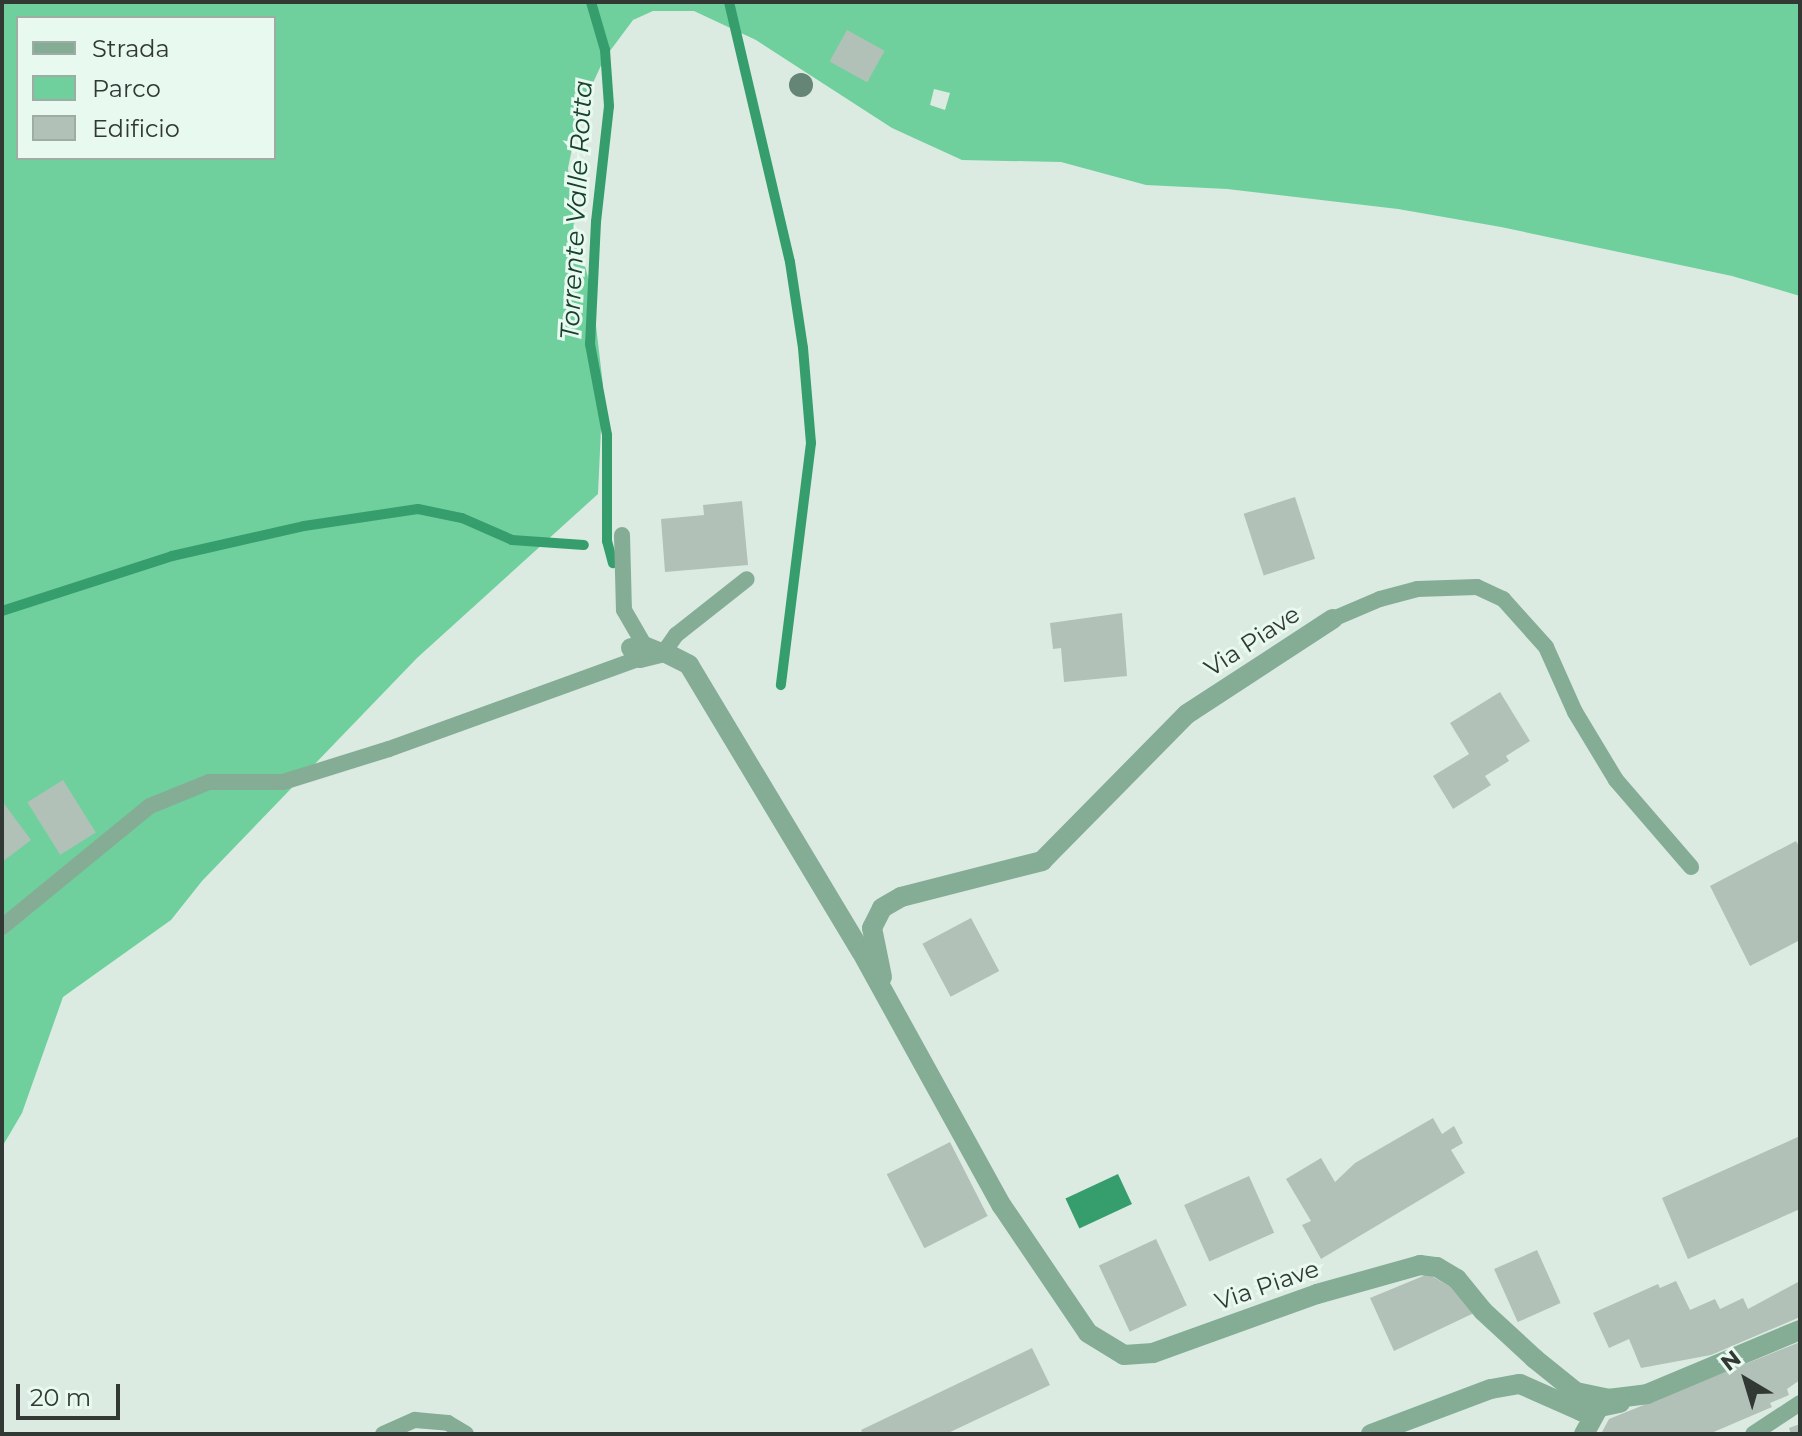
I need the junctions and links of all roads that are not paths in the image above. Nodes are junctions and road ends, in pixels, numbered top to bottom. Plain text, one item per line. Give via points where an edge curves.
1 (622, 535) dead end
2 (747, 579) dead end
3 (1333, 619) joint
4 (664, 652) junction
5 (636, 653) joint
6 (1691, 867) dead end
7 (2, 927) edge
8 (885, 997) junction
9 (1800, 1330) edge
10 (1647, 1394) junction
11 (1800, 1403) edge
12 (1597, 1411) junction
13 (383, 1434) edge
14 (466, 1434) edge
15 (1371, 1434) edge
16 (1584, 1434) edge
17 (1753, 1434) edge

1 - 4 lane via 624,610 644,644
2 - 4 lane via 676,635
3 - 6 lane via 1417,589 1477,587 1503,599 1546,647 1575,712 1616,780
3 - 8 street, Via Piave via 1187,714 1042,861 901,897 882,908 872,928
4 - 5 street
4 - 8 street, Via Piave via 689,665 709,696
5 - 7 lane via 389,749 283,782 209,782 150,806
8 - 10 street, Via Piave via 1002,1206 1088,1333 1124,1355 1153,1353 1317,1294 1420,1265 1437,1267 1457,1279 1524,1350 1576,1392 1608,1399
9 - 10 street, Via Piave
10 - 12 street
11 - 17 lane
12 - 15 street via 1561,1405 1520,1384 1491,1389
12 - 16 street
13 - 14 lane via 415,1420 448,1423

